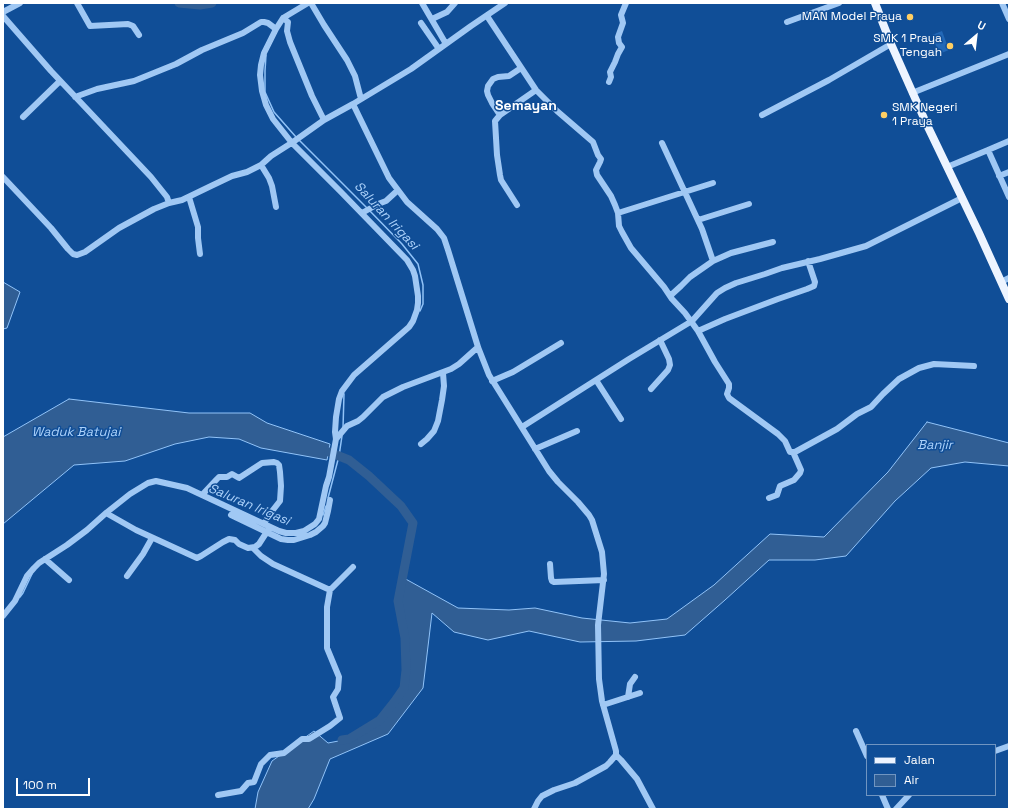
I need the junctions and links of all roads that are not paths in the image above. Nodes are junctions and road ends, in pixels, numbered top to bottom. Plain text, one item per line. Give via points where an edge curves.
1 (20, 3) edge
2 (77, 3) edge
3 (308, 3) edge
4 (422, 3) edge
5 (455, 3) edge
6 (505, 3) edge
7 (626, 3) edge
8 (839, 3) edge
9 (875, 3) edge
10 (1002, 3) edge
11 (312, 5) edge
12 (3, 12) edge
13 (3, 16) edge
14 (486, 16) junction
15 (432, 19) junction
16 (1009, 19) edge
17 (285, 20) junction
18 (787, 22) dead end
19 (421, 24) dead end
20 (276, 29) junction
21 (139, 35) dead end
22 (446, 44) junction
23 (891, 44) junction
24 (439, 49) junction
25 (1009, 54) edge
26 (521, 68) junction
27 (60, 81) junction
28 (609, 82) dead end
29 (536, 90) junction
30 (912, 92) junction
31 (75, 97) junction
32 (361, 99) junction
33 (353, 104) junction
34 (500, 115) junction
35 (762, 115) dead end
36 (23, 117) dead end
37 (324, 120) junction
38 (294, 141) junction
39 (1009, 141) edge
40 (662, 143) dead end
41 (988, 150) junction
42 (261, 165) junction
43 (947, 166) junction
44 (1009, 172) edge
45 (999, 176) junction
46 (3, 177) edge
47 (713, 183) dead end
48 (398, 190) junction
49 (685, 192) junction
50 (189, 197) junction
51 (1009, 197) edge
52 (962, 198) junction
53 (169, 203) junction
54 (749, 204) dead end
55 (517, 205) dead end
56 (276, 206) dead end
57 (362, 213) junction
58 (618, 213) junction
59 (698, 220) junction
60 (773, 242) dead end
61 (200, 254) dead end
62 (713, 261) junction
63 (808, 261) junction
64 (1005, 280) edge
65 (670, 296) junction
66 (1009, 299) edge
67 (692, 322) junction
68 (698, 331) junction
69 (660, 340) junction
70 (561, 343) dead end
71 (478, 347) junction
72 (974, 366) dead end
73 (443, 373) junction
74 (596, 380) junction
75 (492, 381) junction
76 (651, 389) dead end
77 (621, 419) dead end
78 (522, 427) junction
79 (577, 430) dead end
80 (339, 436) junction
81 (421, 444) dead end
82 (535, 449) junction
83 (793, 452) junction
84 (202, 495) junction
85 (769, 498) dead end
86 (330, 500) dead end
87 (324, 510) junction
88 (107, 514) junction
89 (231, 515) dead end
90 (268, 528) junction
91 (152, 538) junction
92 (252, 548) junction
93 (46, 561) junction
94 (550, 564) dead end
95 (353, 567) dead end
96 (127, 576) dead end
97 (69, 580) dead end
98 (604, 580) junction
99 (330, 590) junction
100 (3, 616) edge
101 (635, 676) dead end
102 (640, 693) dead end
103 (628, 697) junction
104 (603, 705) junction
105 (856, 731) dead end
106 (1009, 746) edge
107 (996, 751) edge
108 (866, 754) edge
109 (616, 755) junction
110 (218, 795) dead end
111 (882, 796) edge
112 (908, 796) edge
113 (534, 809) edge
114 (653, 809) edge
115 (888, 809) edge
116 (896, 809) edge

1 - 12 street
2 - 21 street via 90,26 128,24 133,26
3 - 17 street
4 - 15 street
5 - 15 street via 447,12
6 - 14 street
7 - 28 street via 620,15 623,23 618,37 622,47 610,72
8 - 18 street
9 - 23 main road
10 - 16 street
11 - 32 street via 347,60
13 - 27 street
14 - 22 street
14 - 26 street
15 - 22 street
17 - 20 street
17 - 37 street via 290,42
19 - 24 street
20 - 31 street via 266,22 261,22 176,64 134,81
20 - 38 street via 262,61 262,91 273,119
22 - 24 street
23 - 30 main road
23 - 35 street
24 - 32 street via 412,69
25 - 30 street
26 - 29 street
26 - 34 street via 509,76 493,79 488,86 488,95
27 - 31 street
27 - 36 street
29 - 34 street
29 - 58 street via 593,142 601,159 596,170 597,175 611,196
30 - 43 main road
31 - 53 street via 151,177
32 - 33 street
33 - 37 street
33 - 48 street via 389,178
34 - 55 street via 495,124 500,175
37 - 38 street
38 - 42 street
38 - 57 street
39 - 41 street
40 - 49 street
41 - 43 street
41 - 45 street
42 - 50 street
42 - 56 street via 269,178
43 - 52 main road
44 - 45 street
45 - 51 street
46 - 53 street via 68,249 77,255 119,228
47 - 49 street
48 - 57 street
48 - 71 street via 444,238
49 - 58 street
49 - 59 street
50 - 53 street
50 - 61 street via 198,227
52 - 63 street via 866,246
52 - 64 main road
54 - 59 street
57 - 80 street via 409,264 415,276 418,303 409,327 354,375 342,391 336,417 335,432
58 - 65 street via 620,229
59 - 62 street
60 - 62 street via 731,253
62 - 65 street via 690,276
63 - 67 street via 725,288 716,293
63 - 68 street via 814,286
64 - 66 main road
65 - 67 street
67 - 68 street
67 - 69 street
68 - 83 street via 729,385 729,398 778,434 785,441 789,451
69 - 74 street
69 - 76 street via 670,365
70 - 75 street via 513,372
71 - 73 street via 459,364
71 - 75 street
72 - 83 street via 934,364 920,368 899,379 873,406
73 - 80 street via 388,394 358,421 347,426
73 - 81 street via 444,386 438,421 434,430
74 - 77 street
74 - 78 street
75 - 78 street
78 - 82 street
79 - 82 street
80 - 87 street via 326,486
82 - 98 street via 549,471 592,520 602,552
83 - 85 street via 800,473 794,480 780,486 777,495
84 - 88 street via 187,488 152,482 130,494
84 - 90 street
84 - 90 street via 219,477 232,474 239,478 262,463 277,463 280,472 280,501 269,516
86 - 87 street
87 - 90 street via 316,524 304,531 286,533
88 - 91 street
88 - 93 street
89 - 90 street
90 - 92 street via 259,544
91 - 92 street via 197,558 229,539 246,548
91 - 96 street
92 - 99 street via 273,564
93 - 97 street
93 - 100 street via 36,565 27,576 17,597
94 - 98 street via 551,578 554,582
95 - 99 street
98 - 104 street via 598,625 598,679
99 - 110 street via 327,607 328,648 338,677 338,689 333,697 340,718 309,739 302,739 284,753 270,755 261,764 254,782 248,783 241,791
101 - 103 street via 630,684
102 - 103 street
103 - 104 street
104 - 109 street
105 - 108 street
106 - 107 street
109 - 113 street via 606,766 575,783 542,796
109 - 114 street via 637,779
111 - 115 street
112 - 116 street

